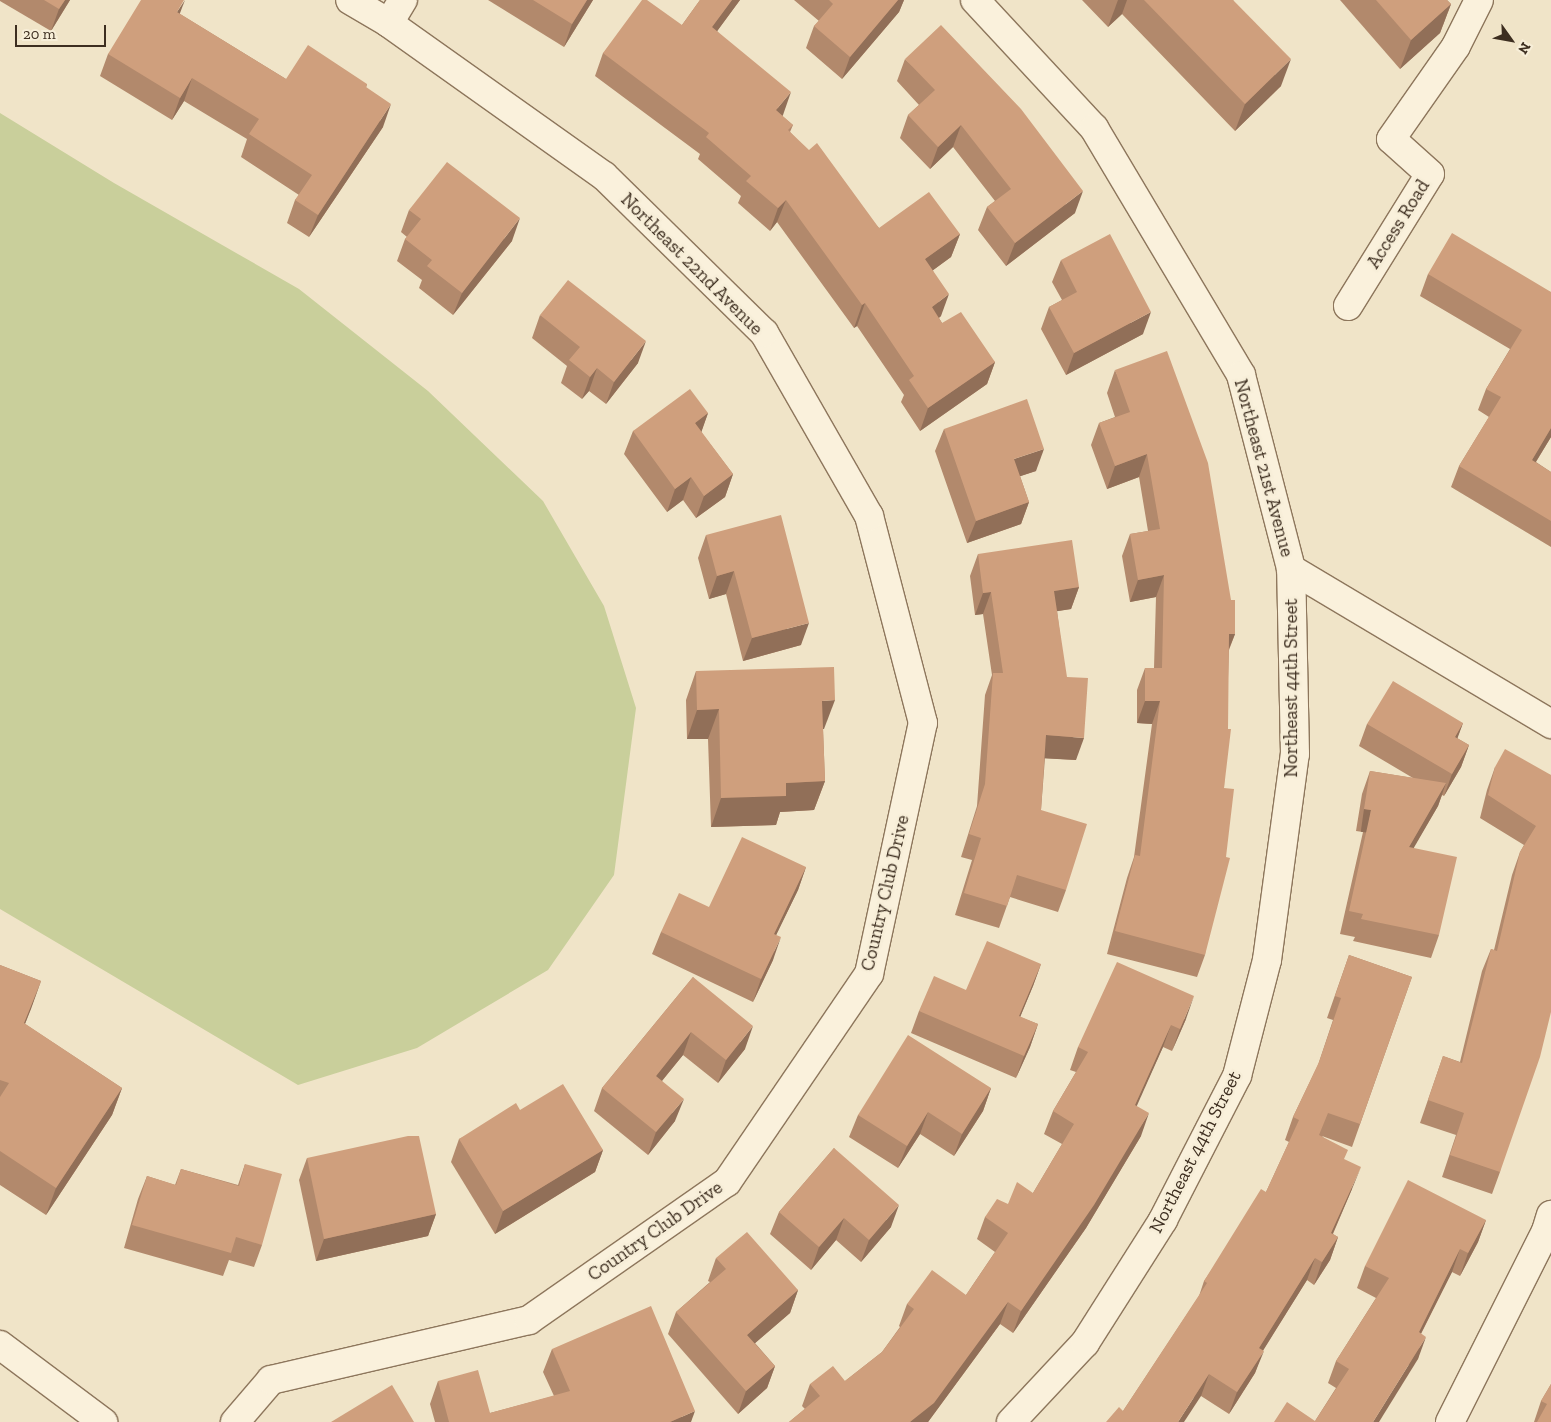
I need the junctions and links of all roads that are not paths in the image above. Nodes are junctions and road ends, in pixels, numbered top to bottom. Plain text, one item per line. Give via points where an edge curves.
1 (350, 0) edge
2 (403, 0) edge
3 (975, 0) edge
4 (1479, 0) edge
5 (389, 23) junction
6 (1348, 306) dead end
7 (1291, 569) junction
8 (923, 723) joint
9 (1551, 724) edge
10 (1551, 1215) edge
11 (0, 1345) edge
12 (103, 1422) edge
13 (235, 1422) edge
14 (1011, 1422) edge
15 (1450, 1422) edge

1 - 5 street, Northeast 22nd Avenue
2 - 5 street
3 - 7 street, Northeast 21st Avenue via 1094,128 1241,375
4 - 6 street, Access Road via 1456,46 1391,139 1430,174
5 - 8 street, Northeast 22nd Avenue via 604,176 764,333 869,516
7 - 9 street, Northeast 21st Avenue
7 - 14 street, Northeast 44th Street via 1295,754 1267,960 1237,1076 1163,1220 1085,1343
8 - 13 street, Country Club Drive via 868,974 726,1182 528,1320 271,1380
10 - 15 street via 1546,1231
11 - 12 street

